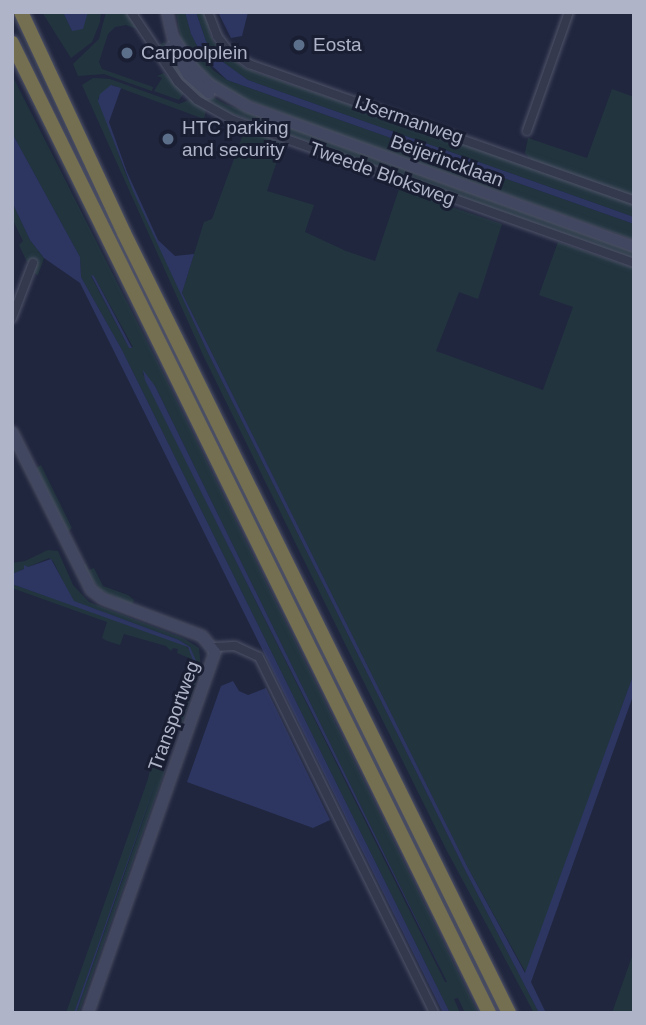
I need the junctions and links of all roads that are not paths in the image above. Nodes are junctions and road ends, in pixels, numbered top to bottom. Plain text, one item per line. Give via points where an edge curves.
1 (20, 12) edge
2 (131, 12) edge
3 (160, 12) edge
4 (167, 12) edge
5 (208, 12) edge
6 (569, 12) edge
7 (12, 43) edge
8 (247, 107) junction
9 (527, 131) dead end
10 (634, 200) edge
11 (634, 247) edge
12 (33, 263) dead end
13 (634, 263) edge
14 (12, 318) edge
15 (12, 432) edge
16 (214, 647) junction
17 (88, 1013) edge
18 (434, 1013) edge
19 (489, 1013) edge
20 (509, 1013) edge

1 - 20 highway via 124,233
2 - 13 street, Tweede Bloksweg via 178,82 197,100 233,120
3 - 8 street, Beijerincklaan via 169,43 188,75 209,93
4 - 8 street, Beijerincklaan via 173,37 194,69
5 - 10 street, IJsermanweg via 217,36 249,64
6 - 9 street
7 - 19 highway
8 - 11 street, Beijerincklaan
12 - 14 street
15 - 16 street, Transportweg via 92,590 103,599 202,636
16 - 17 street, Transportweg via 214,659
16 - 18 street via 235,646 259,657

